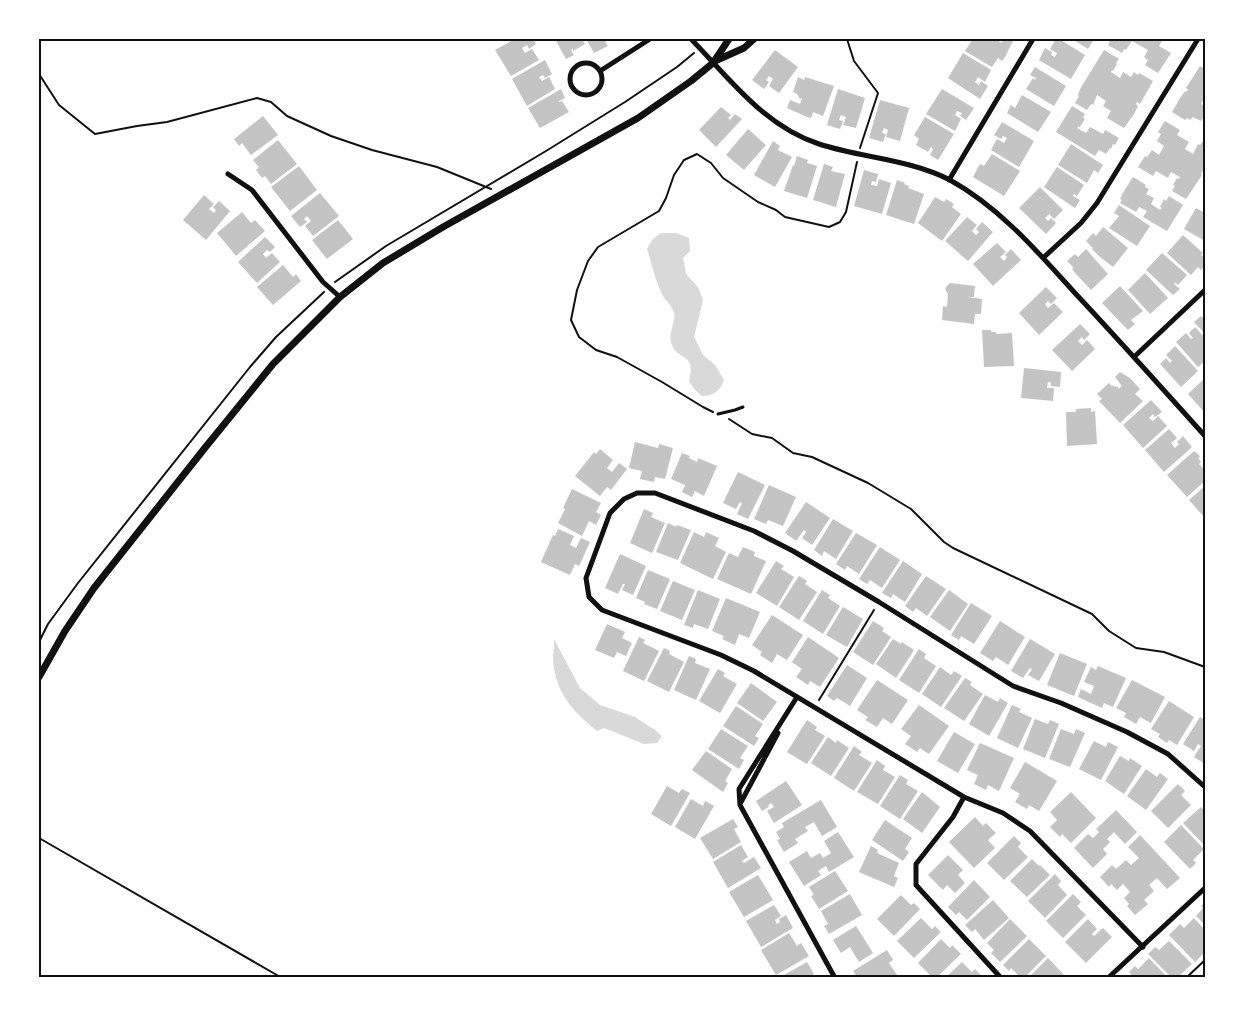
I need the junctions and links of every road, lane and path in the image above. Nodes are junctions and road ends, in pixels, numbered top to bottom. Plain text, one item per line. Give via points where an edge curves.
1 (650, 39) edge
2 (691, 39) edge
3 (729, 39) edge
4 (754, 39) edge
5 (847, 39) edge
6 (1033, 39) edge
7 (1198, 39) edge
8 (690, 57) dead end
9 (713, 63) junction
10 (600, 71) junction
11 (39, 74) edge
12 (859, 153) junction
13 (228, 174) dead end
14 (950, 180) junction
15 (487, 187) junction
16 (502, 194) junction
17 (1043, 258) junction
18 (340, 279) dead end
19 (1205, 290) edge
20 (340, 297) junction
21 (316, 299) dead end
22 (1134, 357) junction
23 (743, 406) dead end
24 (718, 414) junction
25 (1205, 436) edge
26 (879, 602) junction
27 (39, 642) edge
28 (1205, 667) edge
29 (39, 677) edge
30 (797, 697) junction
31 (815, 707) junction
32 (1205, 787) edge
33 (964, 797) junction
34 (39, 838) edge
35 (1205, 888) edge
36 (1143, 947) junction
37 (1205, 960) edge
38 (282, 978) edge
39 (835, 978) edge
40 (1001, 978) edge
41 (1108, 978) edge
42 (1186, 978) edge

1 - 10 street
2 - 9 street
3 - 9 street
4 - 9 street
5 - 12 path via 854,61 878,93
6 - 14 street
7 - 17 street via 1097,203
8 - 15 path
9 - 12 street via 749,101 788,130 819,144
9 - 16 street via 638,118
10 - 10 street via 591,64 580,64 570,76 572,87 584,95 594,93 601,86
11 - 15 path via 59,105 95,134 167,122 257,98 331,136 437,167
12 - 14 street via 913,165
12 - 24 path via 846,212 830,228 785,217 758,202 697,154 684,160 659,211 598,247 588,261 571,320 579,337 596,350 617,357
13 - 20 street via 252,190 323,282
14 - 17 street via 1005,220
15 - 16 path
15 - 18 path via 386,246
16 - 20 street via 383,263
17 - 22 street
19 - 22 street
20 - 29 street via 273,364 204,449 94,588
21 - 27 path via 249,367 78,583
22 - 25 street
23 - 24 lane
24 - 28 path via 752,434 772,438 793,453 812,457 868,483 911,509 953,548 1092,614 1109,631 1136,648 1164,652
26 - 30 street via 754,531 655,494 637,493 610,513 586,578 590,597 602,610 721,655
26 - 31 path
26 - 32 street via 1013,686 1127,732 1168,754
30 - 31 street
30 - 39 street via 740,805
31 - 33 street
33 - 36 street via 1003,813 1030,831
33 - 40 street via 916,864 916,885
34 - 38 path
35 - 36 street
36 - 41 street
37 - 42 path

